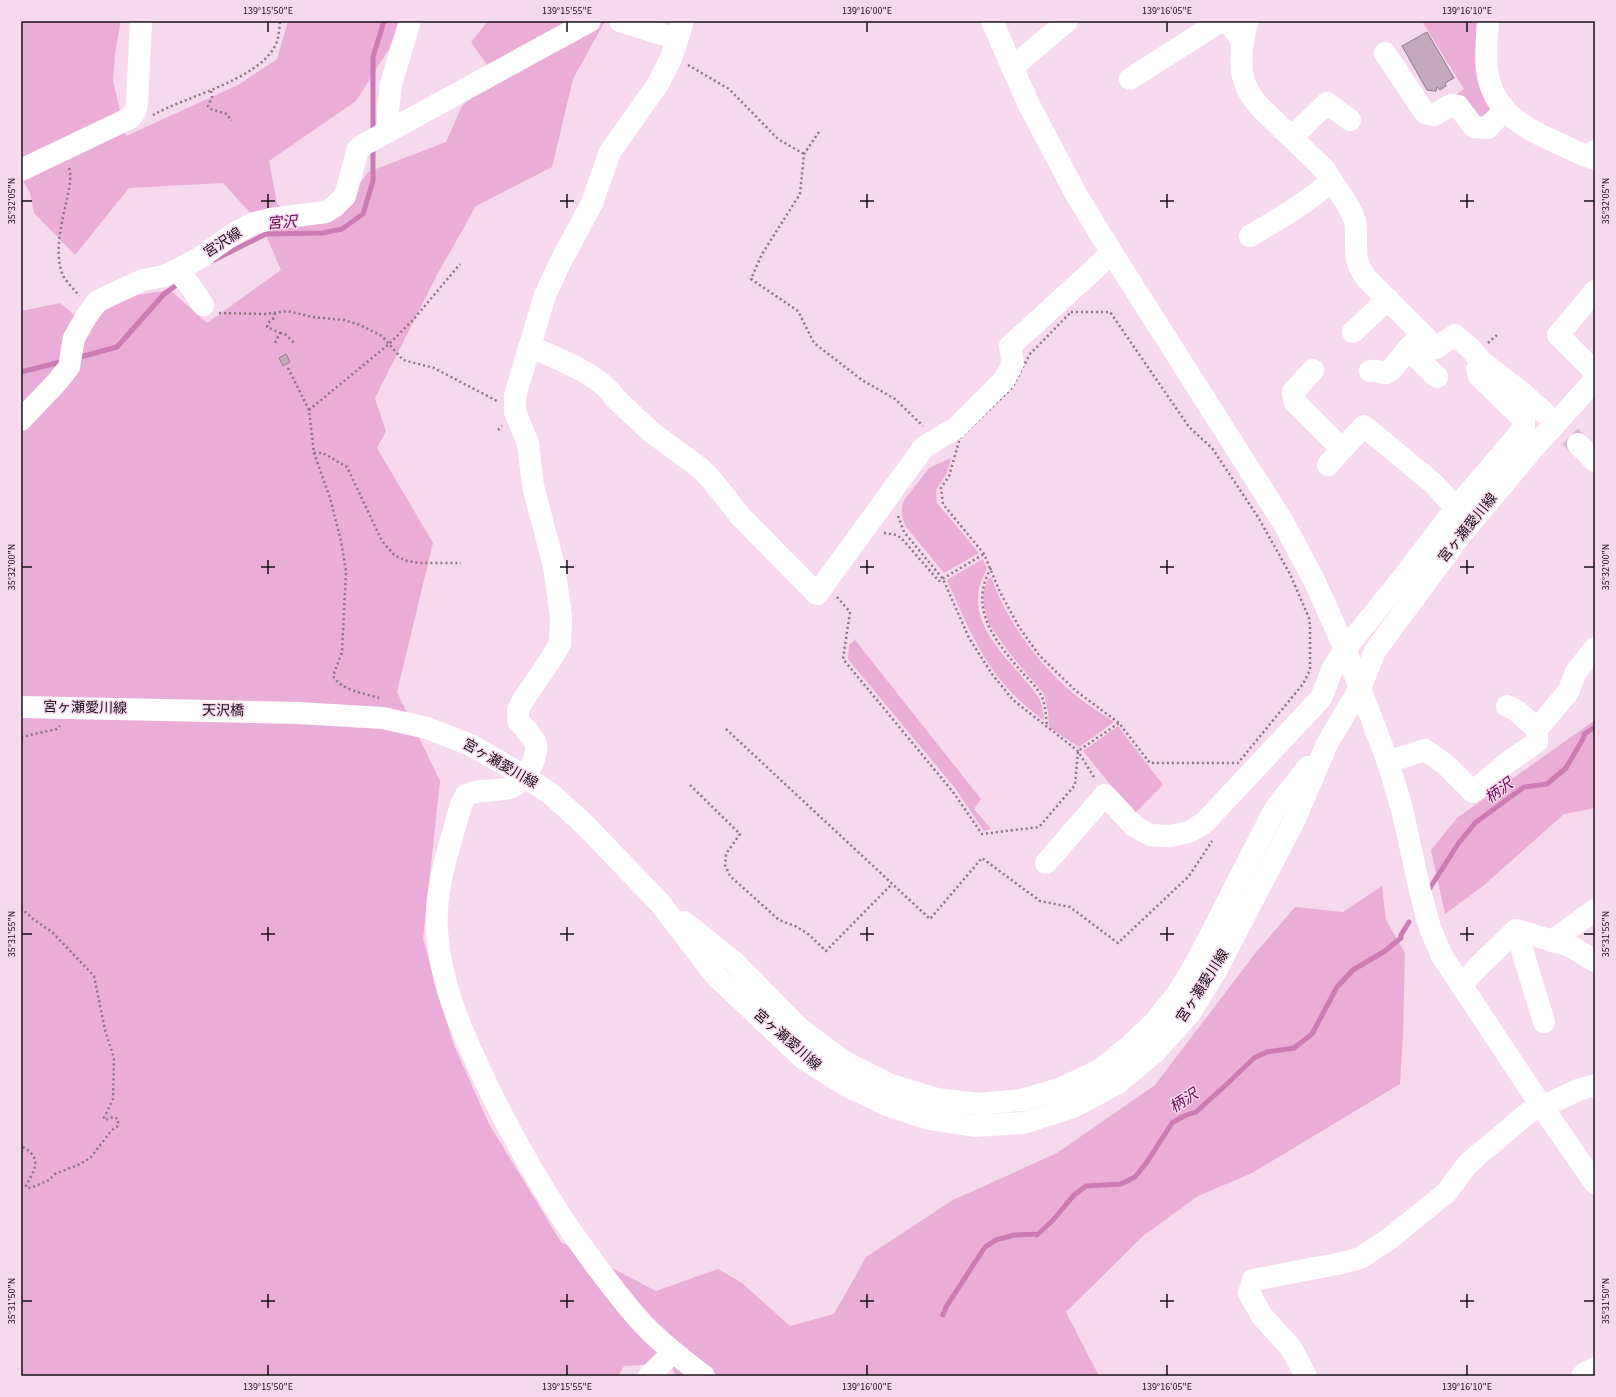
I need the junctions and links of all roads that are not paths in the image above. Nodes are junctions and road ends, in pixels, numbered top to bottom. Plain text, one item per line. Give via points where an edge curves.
1 (141, 21) edge
2 (410, 21) edge
3 (590, 21) edge
4 (620, 21) edge
5 (992, 21) edge
6 (1067, 21) edge
7 (1488, 21) edge
8 (1245, 31) edge
9 (677, 39) edge
10 (1385, 53) dead end
11 (1012, 68) junction
12 (1137, 69) dead end
13 (1504, 110) junction
14 (1350, 120) dead end
15 (388, 131) junction
16 (1292, 137) junction
17 (1594, 156) edge
18 (21, 170) edge
19 (1331, 181) junction
20 (1256, 226) dead end
21 (1112, 253) junction
22 (177, 270) junction
23 (1586, 295) edge
24 (1388, 300) junction
25 (203, 305) road end
26 (1353, 332) dead end
27 (1415, 340) junction
28 (529, 346) junction
29 (1481, 361) junction
30 (1370, 371) dead end
31 (1595, 372) edge
32 (1304, 375) dead end
33 (1437, 377) dead end
34 (1595, 380) edge
35 (1595, 398) edge
36 (1546, 414) tunnel mouth
37 (21, 420) edge
38 (1533, 434) junction
39 (1578, 444) tunnel mouth
40 (1342, 449) junction
41 (1595, 461) edge
42 (1328, 465) dead end
43 (1456, 508) junction
44 (1595, 648) edge
45 (1346, 649) junction
46 (1360, 688) junction
47 (1507, 706) dead end
48 (21, 707) edge
49 (149, 709) joint
50 (298, 712) joint
51 (1537, 729) junction
52 (1388, 762) junction
53 (524, 776) junction
54 (1046, 863) dead end
55 (1595, 910) edge
56 (1516, 930) junction
57 (1552, 941) junction
58 (1595, 961) edge
59 (1461, 985) junction
60 (1544, 1022) dead end
61 (1595, 1085) edge
62 (1541, 1105) junction
63 (1595, 1183) edge
64 (673, 1352) junction
65 (1595, 1368) edge
66 (649, 1376) edge
67 (704, 1376) edge
68 (1306, 1376) edge
69 (1582, 1376) edge

1 - 18 street via 135,112 130,118
2 - 15 street via 391,84
3 - 15 street, 宮沢線
4 - 9 street
5 - 11 street
6 - 11 street
7 - 13 street via 1487,70
8 - 12 street via 1219,22 1197,28
8 - 16 street via 1241,68 1245,86 1252,98
9 - 28 street via 658,84 610,152 592,203 545,295
10 - 13 street via 1425,113 1434,115 1451,105 1458,106 1474,127 1488,128
11 - 21 street via 1050,146
13 - 17 street via 1528,130 1582,156
14 - 16 street via 1327,103
15 - 22 street, 宮沢線 via 358,150 345,196 334,207 326,212 254,223 234,233 201,258
16 - 19 street via 1325,170
19 - 20 street via 1321,191
19 - 24 street via 1338,188 1356,223 1356,258 1359,268
21 - 28 street via 1010,346 1013,363 1004,380 956,428 943,446 924,447 817,594 741,517 711,478 700,468 651,432 594,378
21 - 45 street via 1283,522 1315,582
22 - 25 street
22 - 37 street, 宮沢線 via 164,276 143,280 97,302 74,338 69,367
23 - 31 street via 1558,335
24 - 26 street
24 - 27 street
27 - 29 street via 1436,348 1455,335
27 - 30 street via 1391,370 1386,373
27 - 33 street via 1411,352
28 - 53 street via 515,396 515,412 528,443 533,486 554,566 561,617 560,644 518,710 518,720 534,740 536,748
29 - 36 street
29 - 38 street via 1477,369 1479,376 1524,420
32 - 40 street via 1293,392 1294,401
34 - 38 street, 宮ヶ瀬愛川線
35 - 46 street, 宮ヶ瀬愛川線 via 1468,550
38 - 43 street
38 - 46 street, 宮ヶ瀬愛川線 via 1375,651
39 - 41 street
40 - 42 street
40 - 43 street via 1364,426 1406,451
43 - 45 street
44 - 51 street via 1576,672 1568,692
45 - 46 street
45 - 54 street via 1332,670 1321,698 1204,823 1189,832 1170,836 1150,835 1134,826 1105,795
46 - 52 street
46 - 53 street, 宮ヶ瀬愛川線 via 1327,744 1295,819 1217,969 1190,1013 1156,1051 1118,1083 1073,1107 1022,1123 975,1126 930,1119 886,1105 845,1085 804,1058 716,976 660,903 583,823 551,794
47 - 51 street
48 - 49 street, 宮ヶ瀬愛川線
49 - 50 street, 天沢橋
50 - 53 street, 宮ヶ瀬愛川線 via 383,718 427,728 473,746
51 - 52 street via 1537,742 1508,762 1473,792 1445,764 1425,750
52 - 59 street via 1402,809 1430,928 1442,956
53 - 64 street via 512,786 466,795 461,805 437,905 442,973 472,1054 504,1120 550,1201 616,1292
55 - 57 street
56 - 57 street
56 - 59 street
56 - 60 street
57 - 58 street via 1570,946
59 - 62 street
61 - 62 street
62 - 63 street
62 - 68 street via 1467,1165 1446,1194 1389,1239 1360,1258 1342,1264 1253,1280 1249,1293 1255,1305 1291,1348
64 - 66 street
64 - 67 street
65 - 69 street

